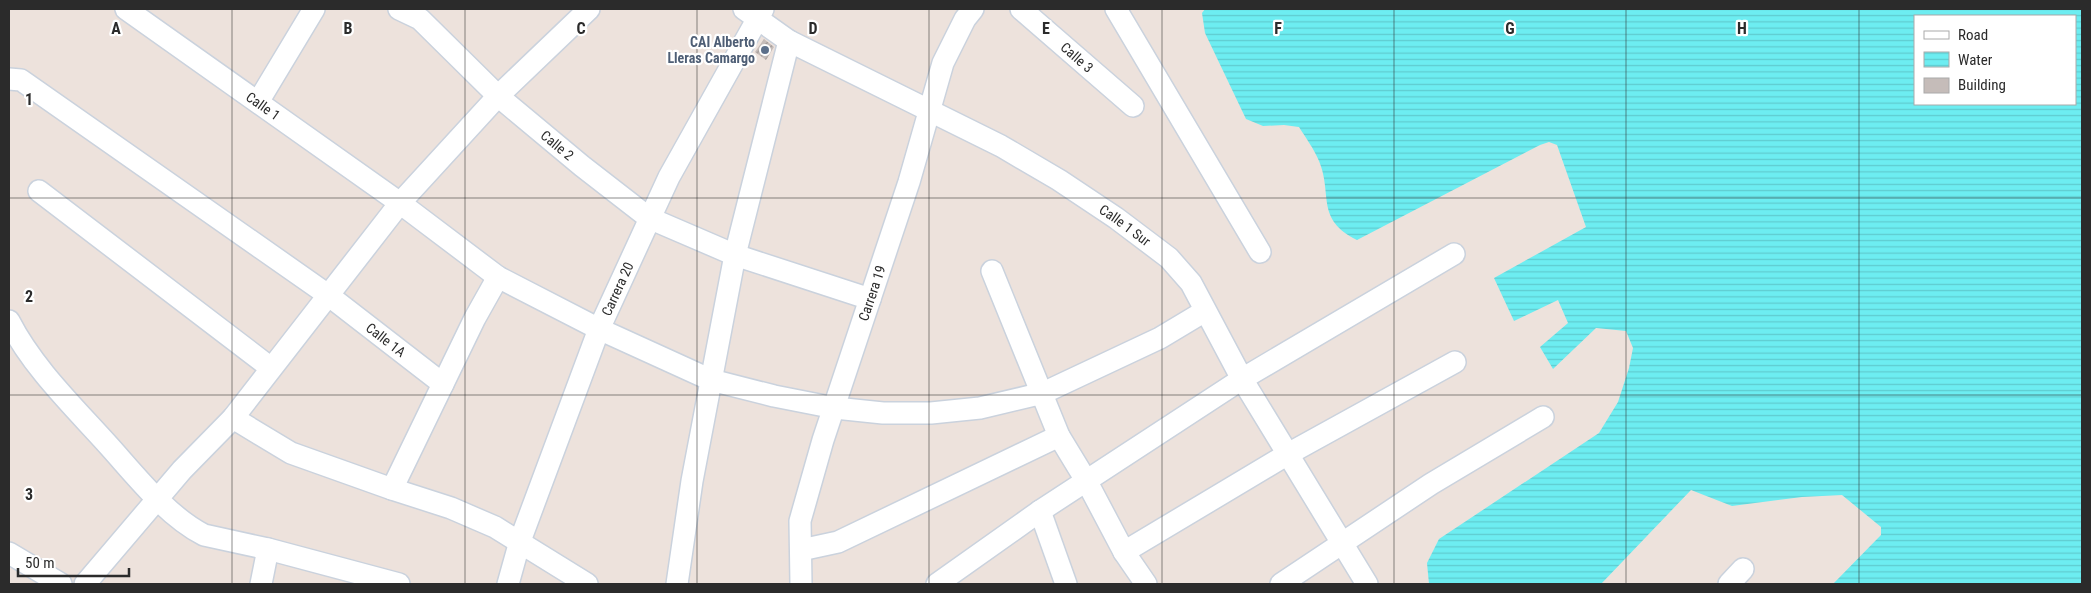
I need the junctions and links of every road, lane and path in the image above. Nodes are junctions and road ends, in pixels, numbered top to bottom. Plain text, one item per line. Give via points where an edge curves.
1 (126, 9) edge
2 (314, 9) edge
3 (399, 9) edge
4 (588, 9) edge
5 (973, 9) edge
6 (1021, 9) edge
7 (1116, 9) edge
8 (755, 12) edge
9 (789, 41) junction
10 (9, 79) edge
11 (498, 96) junction
12 (258, 102) junction
13 (1133, 106) dead end
14 (930, 111) junction
15 (39, 192) dead end
16 (400, 202) junction
17 (649, 218) junction
18 (1260, 252) dead end
19 (1454, 254) dead end
20 (735, 255) junction
21 (992, 272) dead end
22 (498, 277) junction
23 (328, 296) junction
24 (870, 299) junction
25 (1205, 311) junction
26 (9, 321) edge
27 (599, 329) junction
28 (1455, 362) dead end
29 (271, 368) junction
30 (1242, 379) junction
31 (711, 380) junction
32 (443, 384) junction
33 (1043, 393) junction
34 (835, 408) junction
35 (233, 418) junction
36 (1543, 418) dead end
37 (1059, 436) junction
38 (1288, 454) junction
39 (1087, 482) junction
40 (392, 489) junction
41 (157, 499) junction
42 (1040, 511) junction
43 (520, 541) junction
44 (1342, 543) junction
45 (268, 549) junction
46 (801, 550) junction
47 (1124, 552) junction
48 (9, 554) edge
49 (1743, 569) dead end
50 (343, 577) edge
51 (61, 584) edge
52 (85, 584) edge
53 (261, 584) edge
54 (399, 584) edge
55 (508, 584) edge
56 (587, 584) edge
57 (677, 584) edge
58 (801, 584) edge
59 (937, 584) edge
60 (1066, 584) edge
61 (1146, 584) edge
62 (1282, 584) edge
63 (1367, 584) edge
64 (1729, 584) edge

1 - 12 street, Calle 1
2 - 12 street
3 - 11 street, Calle 2 via 420,19
4 - 11 street
5 - 14 street, Carrera 19 via 943,64
6 - 13 street, Calle 3
7 - 18 street
8 - 9 street, Calle 1 Sur
8 - 17 street, Carrera 20
9 - 14 street, Calle 1 Sur
9 - 20 street
10 - 23 street, Calle 1A via 21,80
11 - 16 street
11 - 17 street, Calle 2
12 - 16 street, Calle 1
14 - 24 street, Carrera 19
14 - 25 street, Calle 1 Sur via 1001,146 1116,218 1169,258 1191,283
15 - 29 street
16 - 22 street, Calle 1
16 - 23 street
17 - 20 street, Calle 2
17 - 27 street, Carrera 20
19 - 30 street
20 - 24 street, Calle 2
20 - 31 street
21 - 33 street
22 - 27 street, Calle 1
22 - 32 street
23 - 29 street
23 - 32 street, Calle 1A
24 - 34 street, Carrera 19
25 - 30 street, Calle 1 Sur
25 - 33 street, Calle 1 via 1160,338
26 - 41 street via 51,382
27 - 31 street, Calle 1
27 - 43 street, Carrera 20
28 - 38 street
29 - 35 street
30 - 38 street, Calle 1 Sur
30 - 39 street
31 - 34 street, Calle 1
31 - 57 street
32 - 40 street
33 - 34 street, Calle 1 via 980,408 931,413 883,414
33 - 37 street
34 - 46 street, Carrera 19 via 800,521
35 - 40 street via 291,453
35 - 41 street
36 - 44 street via 1431,484
37 - 39 street
37 - 46 street via 838,542
38 - 44 street, Calle 1 Sur
38 - 47 street
39 - 42 street
39 - 47 street
40 - 43 street via 451,508
41 - 45 street via 204,535
41 - 52 street
42 - 59 street
42 - 60 street
43 - 55 street, Carrera 20
43 - 56 street
44 - 62 street
44 - 63 street, Calle 1 Sur
45 - 50 street
45 - 53 street
46 - 58 street, Carrera 19
47 - 61 street
48 - 51 street
49 - 64 street
50 - 54 street

